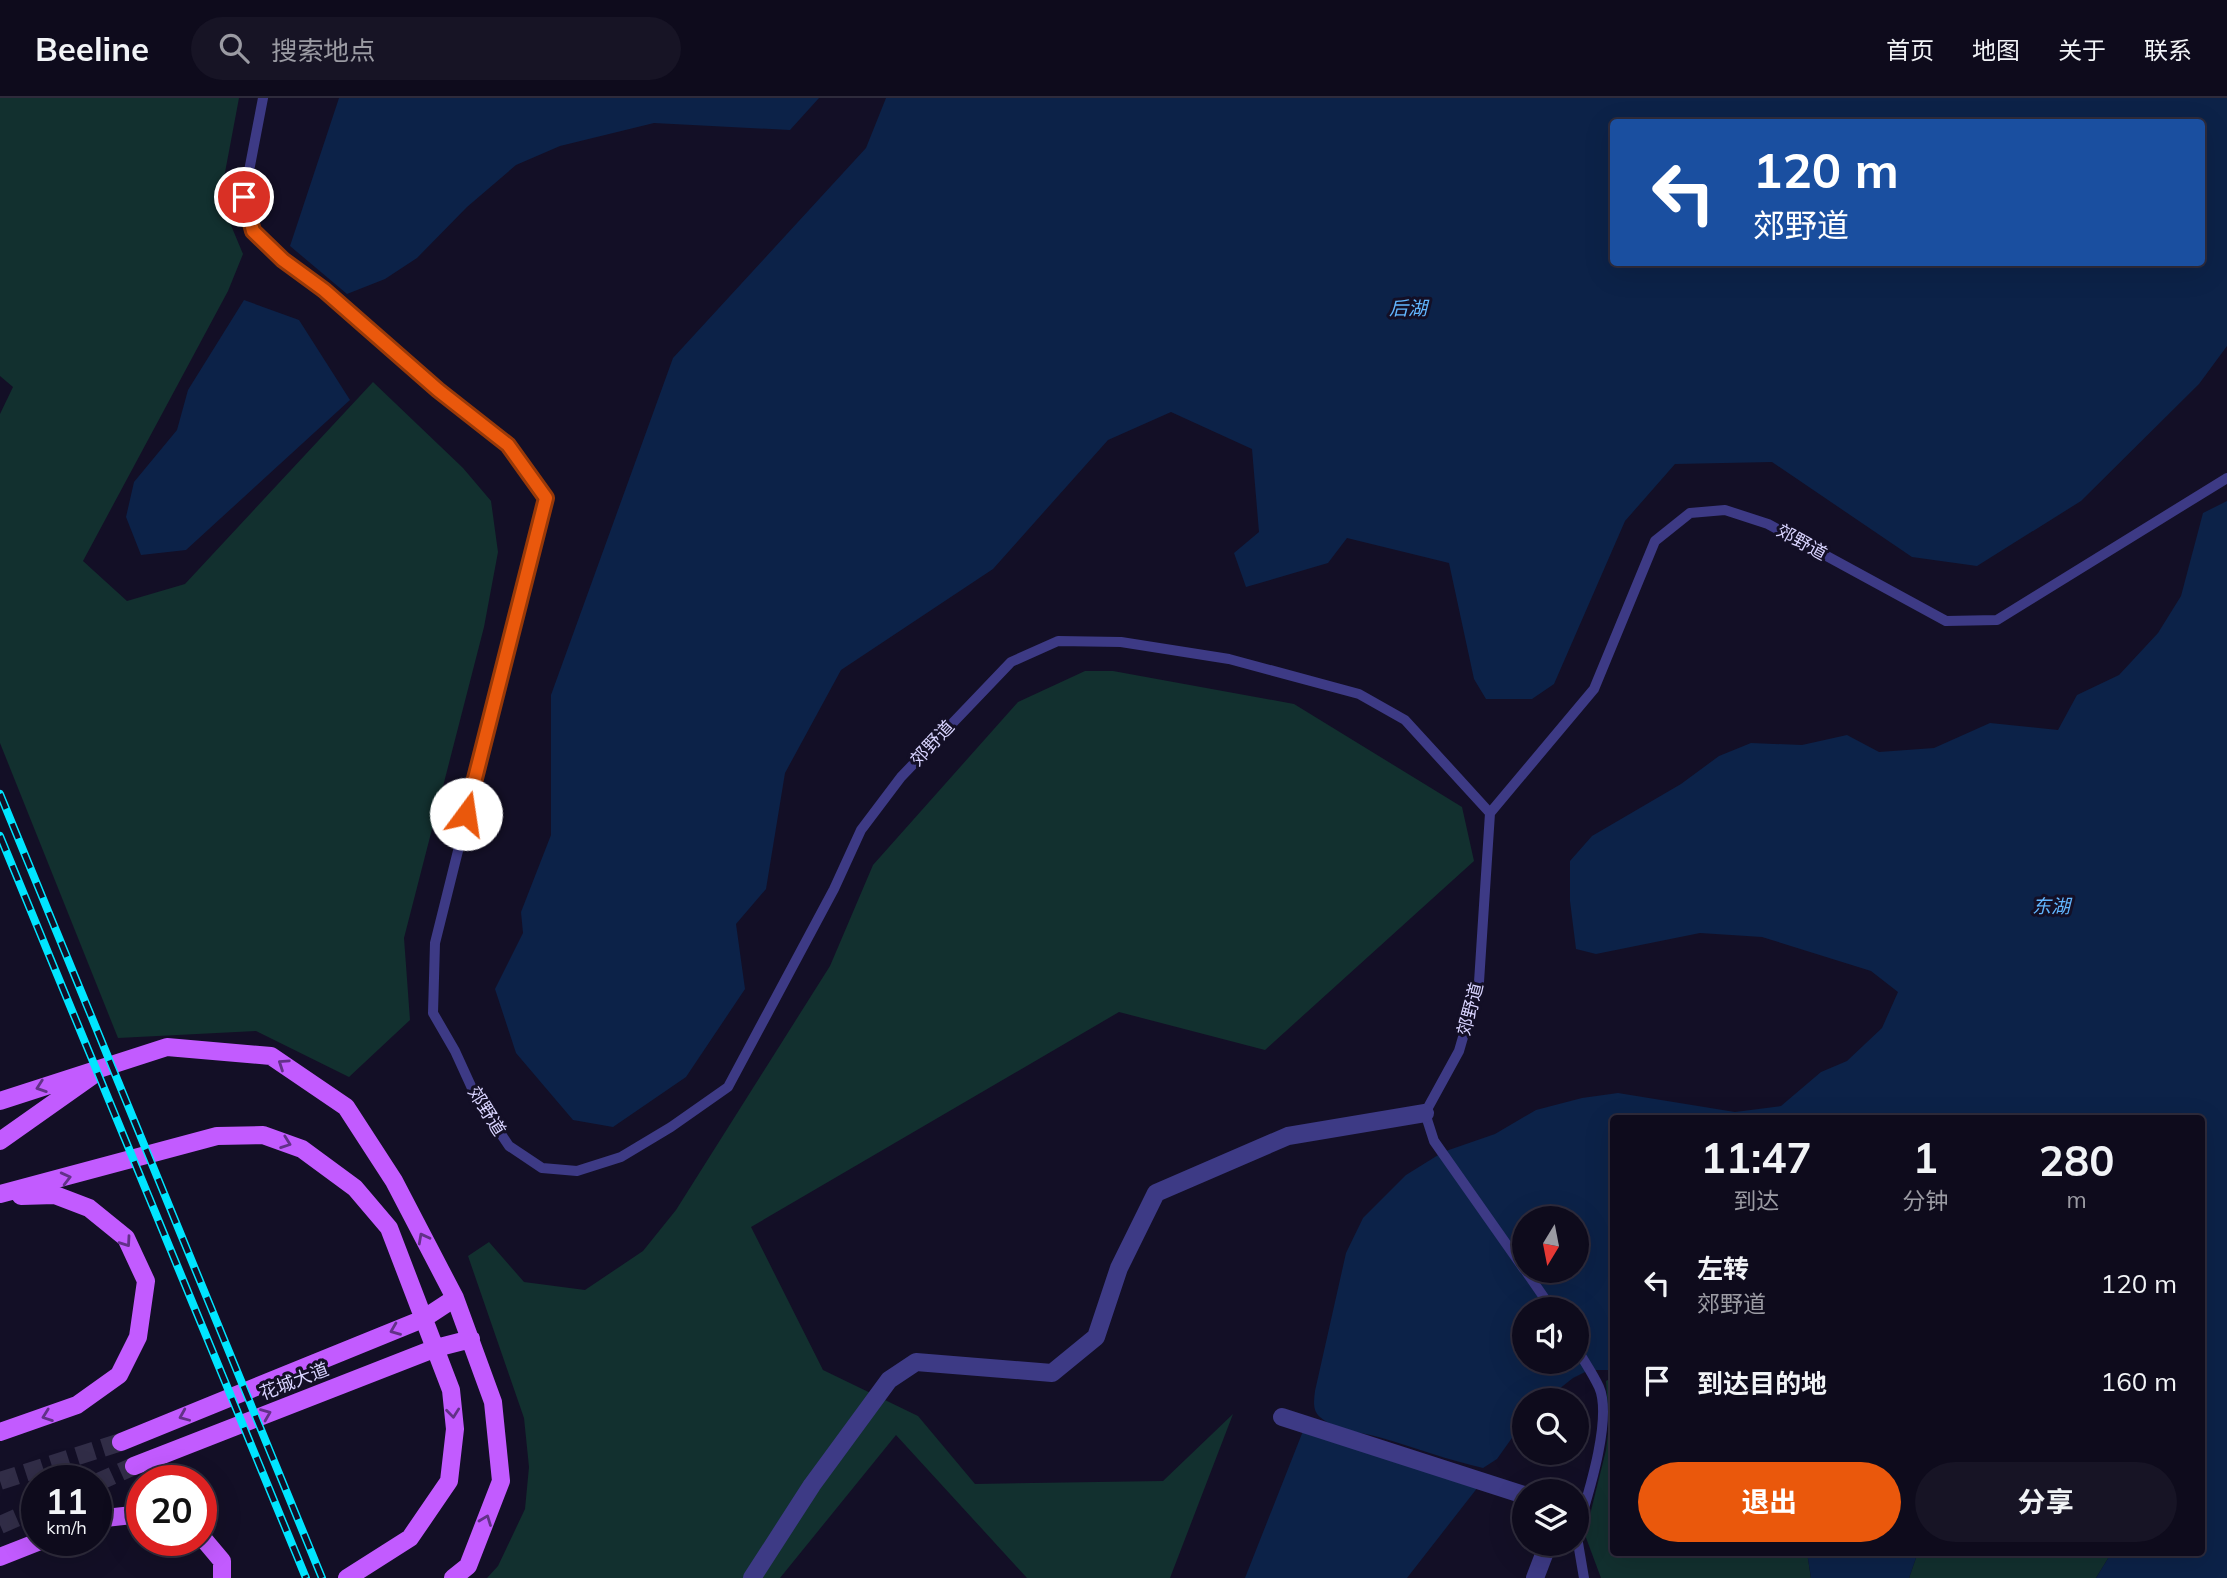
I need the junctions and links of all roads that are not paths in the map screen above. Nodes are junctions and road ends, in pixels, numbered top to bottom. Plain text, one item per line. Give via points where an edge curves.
1 (263, 98) edge
2 (2227, 478) edge
3 (1490, 813) junction
4 (109, 1064) junction
5 (0, 1101) edge
6 (1425, 1113) junction
7 (0, 1142) edge
8 (0, 1196) edge
9 (1512, 1252) edge
10 (455, 1298) junction
11 (423, 1319) junction
12 (471, 1339) junction
13 (436, 1348) junction
14 (1589, 1370) edge
15 (1282, 1417) dead end
16 (0, 1432) edge
17 (121, 1442) tunnel mouth
18 (137, 1465) tunnel mouth
19 (1589, 1489) edge
20 (1512, 1491) edge
21 (21, 1549) edge
22 (217, 1555) edge
23 (1543, 1556) edge
24 (1580, 1556) edge
25 (0, 1557) edge
26 (222, 1578) edge
27 (347, 1578) edge
28 (453, 1578) edge
29 (752, 1578) edge
30 (1535, 1578) edge
31 (1584, 1578) edge

1 - 3 lane, 郊野道 via 244,197 253,231 508,445 546,498 435,943 433,1013 476,1097 509,1146 542,1168 577,1171 621,1157 728,1087 869,820 901,777 1011,662 1058,641 1121,642 1229,659 1359,694 1405,720
2 - 3 lane, 郊野道 via 1997,620 1946,621 1768,524 1725,510 1690,513 1655,541 1594,689
3 - 6 lane, 郊野道 via 1479,982 1459,1051
4 -> 5 main road
4 - 7 main road
10 -> 4 main road via 394,1181 346,1107 271,1056 167,1047
6 - 9 lane via 1434,1141
6 - 29 street via 1288,1136 1156,1193 1119,1268 1096,1338 1052,1373 916,1362 889,1380 812,1485
8 -> 11 main road via 217,1136 263,1135 302,1149 355,1188 389,1228
8 -> 16 main road via 55,1195 89,1208 126,1238 146,1281 138,1337 119,1374 76,1405
10 - 11 main road
10 - 12 main road
11 - 13 main road
11 -> 17 main road
12 - 13 main road, 花城大道
28 -> 12 main road via 468,1566 501,1481 493,1402
18 -> 13 main road, 花城大道
13 -> 27 main road via 451,1390 455,1429 449,1481 410,1538
14 - 19 lane via 1600,1389 1602,1427
15 - 20 street
21 - 25 main road
22 - 26 main road via 222,1561
23 - 30 street
24 - 31 lane

